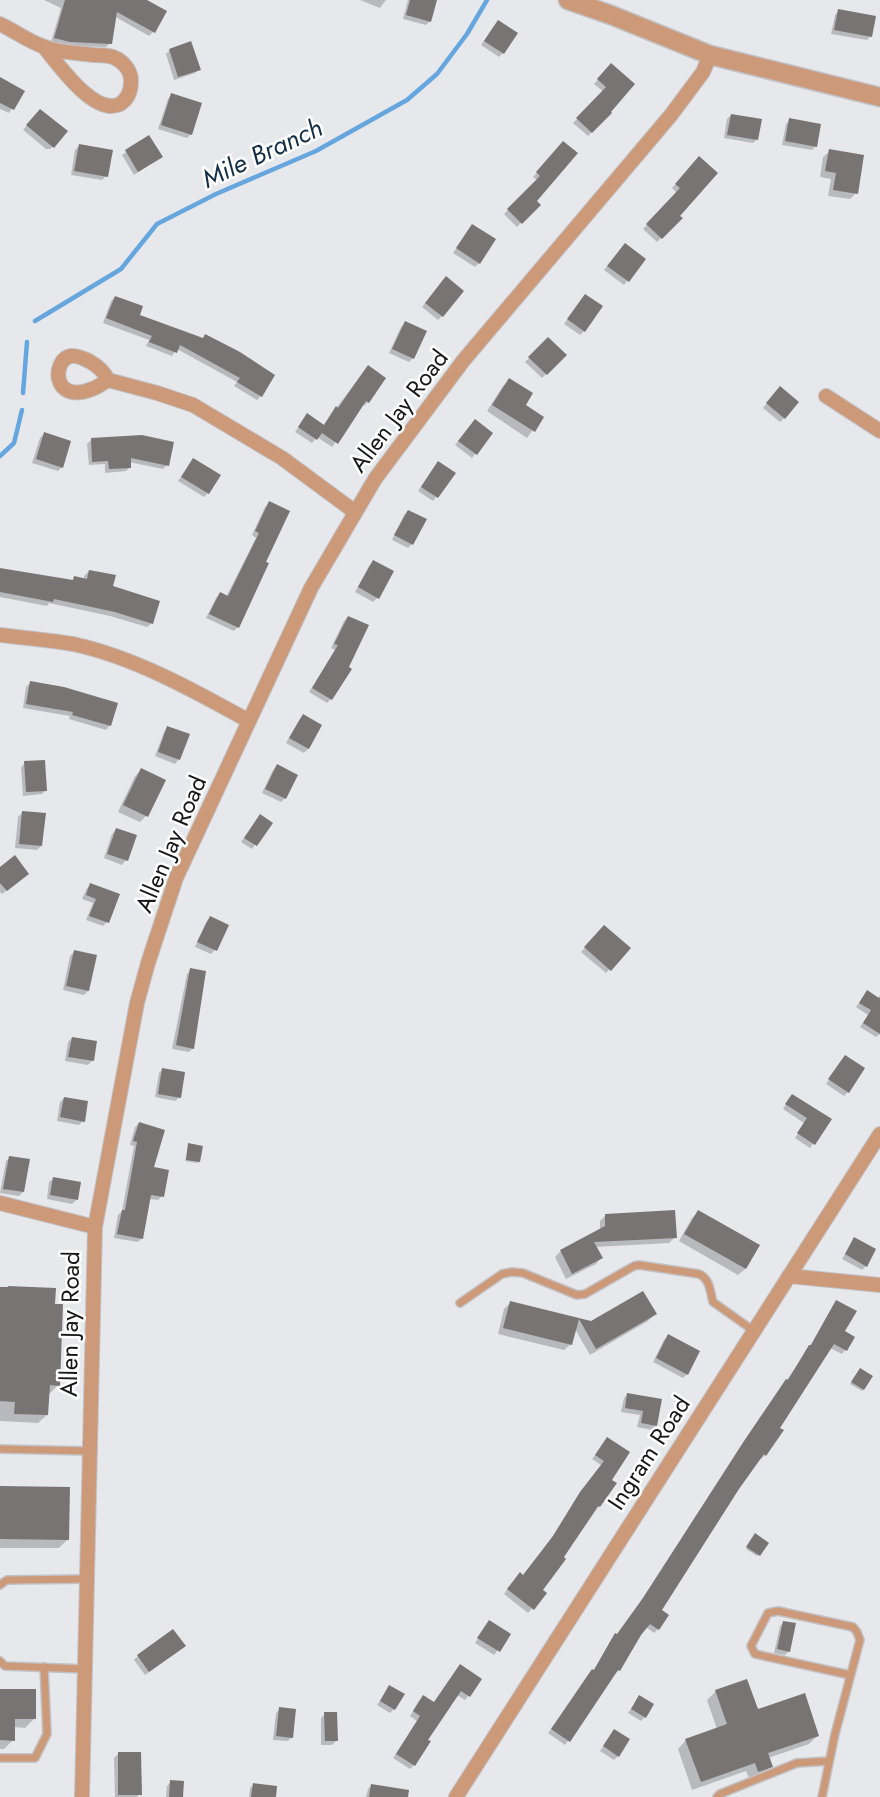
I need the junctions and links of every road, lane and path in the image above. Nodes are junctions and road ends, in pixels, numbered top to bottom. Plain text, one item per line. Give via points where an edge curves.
1 (568, 0) edge
2 (0, 24) edge
3 (44, 47) junction
4 (710, 55) junction
5 (880, 97) edge
6 (108, 380) dead end
7 (826, 396) dead end
8 (880, 430) edge
9 (355, 512) junction
10 (0, 635) edge
11 (249, 721) junction
12 (880, 1134) edge
13 (0, 1203) edge
14 (95, 1227) junction
15 (789, 1276) junction
16 (880, 1285) edge
17 (460, 1303) dead end
18 (754, 1331) junction
19 (0, 1449) edge
20 (89, 1451) junction
21 (87, 1579) junction
22 (0, 1585) edge
23 (0, 1661) edge
24 (44, 1667) junction
25 (85, 1669) junction
26 (850, 1675) junction
27 (0, 1758) edge
28 (829, 1761) junction
29 (82, 1797) edge
30 (456, 1797) edge
31 (717, 1797) edge
32 (822, 1797) edge

1 - 4 street
2 - 3 street
3 - 3 street via 92,99 115,106 126,100 131,76 125,64 112,56
4 - 5 street
4 - 9 street, Allen Jay Road via 703,72 671,115 419,419
6 - 9 street via 193,405 282,458
7 - 8 street
9 - 11 street, Allen Jay Road via 311,588
10 - 11 street via 72,644 107,654 185,687
11 - 14 street, Allen Jay Road via 176,878 148,963
12 - 15 street, Ingram Road
13 - 14 street
14 - 20 street, Allen Jay Road
15 - 16 street
15 - 18 street, Ingram Road
17 - 18 lane via 502,1274 523,1273 578,1295 639,1265 705,1276 712,1302
18 - 30 street, Ingram Road
19 - 20 lane
20 - 21 street, Allen Jay Road
21 - 22 lane via 7,1580
21 - 25 street, Allen Jay Road
23 - 24 lane via 4,1666
24 - 25 lane
24 - 27 lane via 47,1734 35,1758
25 - 29 street, Allen Jay Road
26 - 26 lane via 860,1640 853,1627 778,1611 768,1613 751,1646 755,1654
26 - 28 lane
28 - 31 lane via 797,1763
28 - 32 lane

